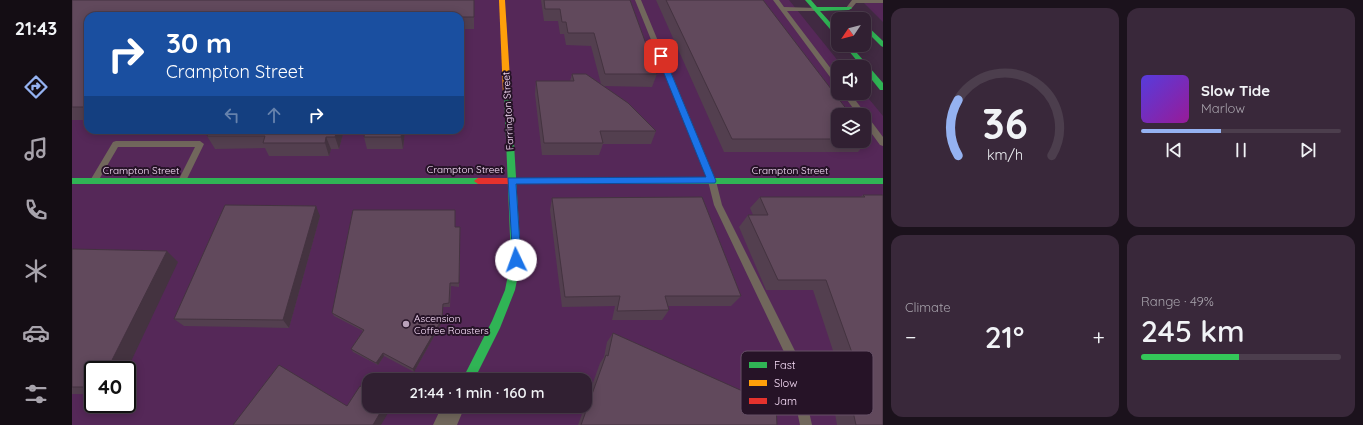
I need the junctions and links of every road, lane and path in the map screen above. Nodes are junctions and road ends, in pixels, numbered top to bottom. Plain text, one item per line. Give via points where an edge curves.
1 (502, 0) edge
2 (638, 0) edge
3 (776, 0) edge
4 (808, 0) edge
5 (841, 0) edge
6 (883, 0) edge
7 (783, 9) junction
8 (816, 9) junction
9 (851, 11) junction
10 (831, 27) edge
11 (871, 32) edge
12 (883, 45) edge
13 (853, 52) edge
14 (831, 73) edge
15 (883, 88) edge
16 (871, 127) edge
17 (883, 143) edge
18 (511, 180) junction
19 (72, 181) edge
20 (94, 181) junction
21 (182, 181) junction
22 (712, 181) junction
23 (883, 181) edge
24 (790, 351) edge
25 (472, 373) edge
26 (451, 413) edge
27 (804, 415) edge
28 (445, 425) edge
29 (806, 425) edge

1 - 18 street, Farrington Street
2 - 22 lane
3 - 7 lane
4 - 8 street
5 - 9 street
6 - 9 lane via 854,1
7 - 8 lane
7 - 14 lane
8 - 9 street
8 - 10 street
11 - 12 street
13 - 15 street
16 - 17 lane
18 - 21 street, Crampton Street
18 - 22 street, Crampton Street
18 - 25 street, Farrington Street via 516,260 510,290
19 - 20 street, Crampton Street
20 - 21 street, Crampton Street
20 - 21 lane via 116,144 200,144
22 - 23 street, Crampton Street
22 - 24 lane via 718,205
26 - 28 street
27 - 29 lane

